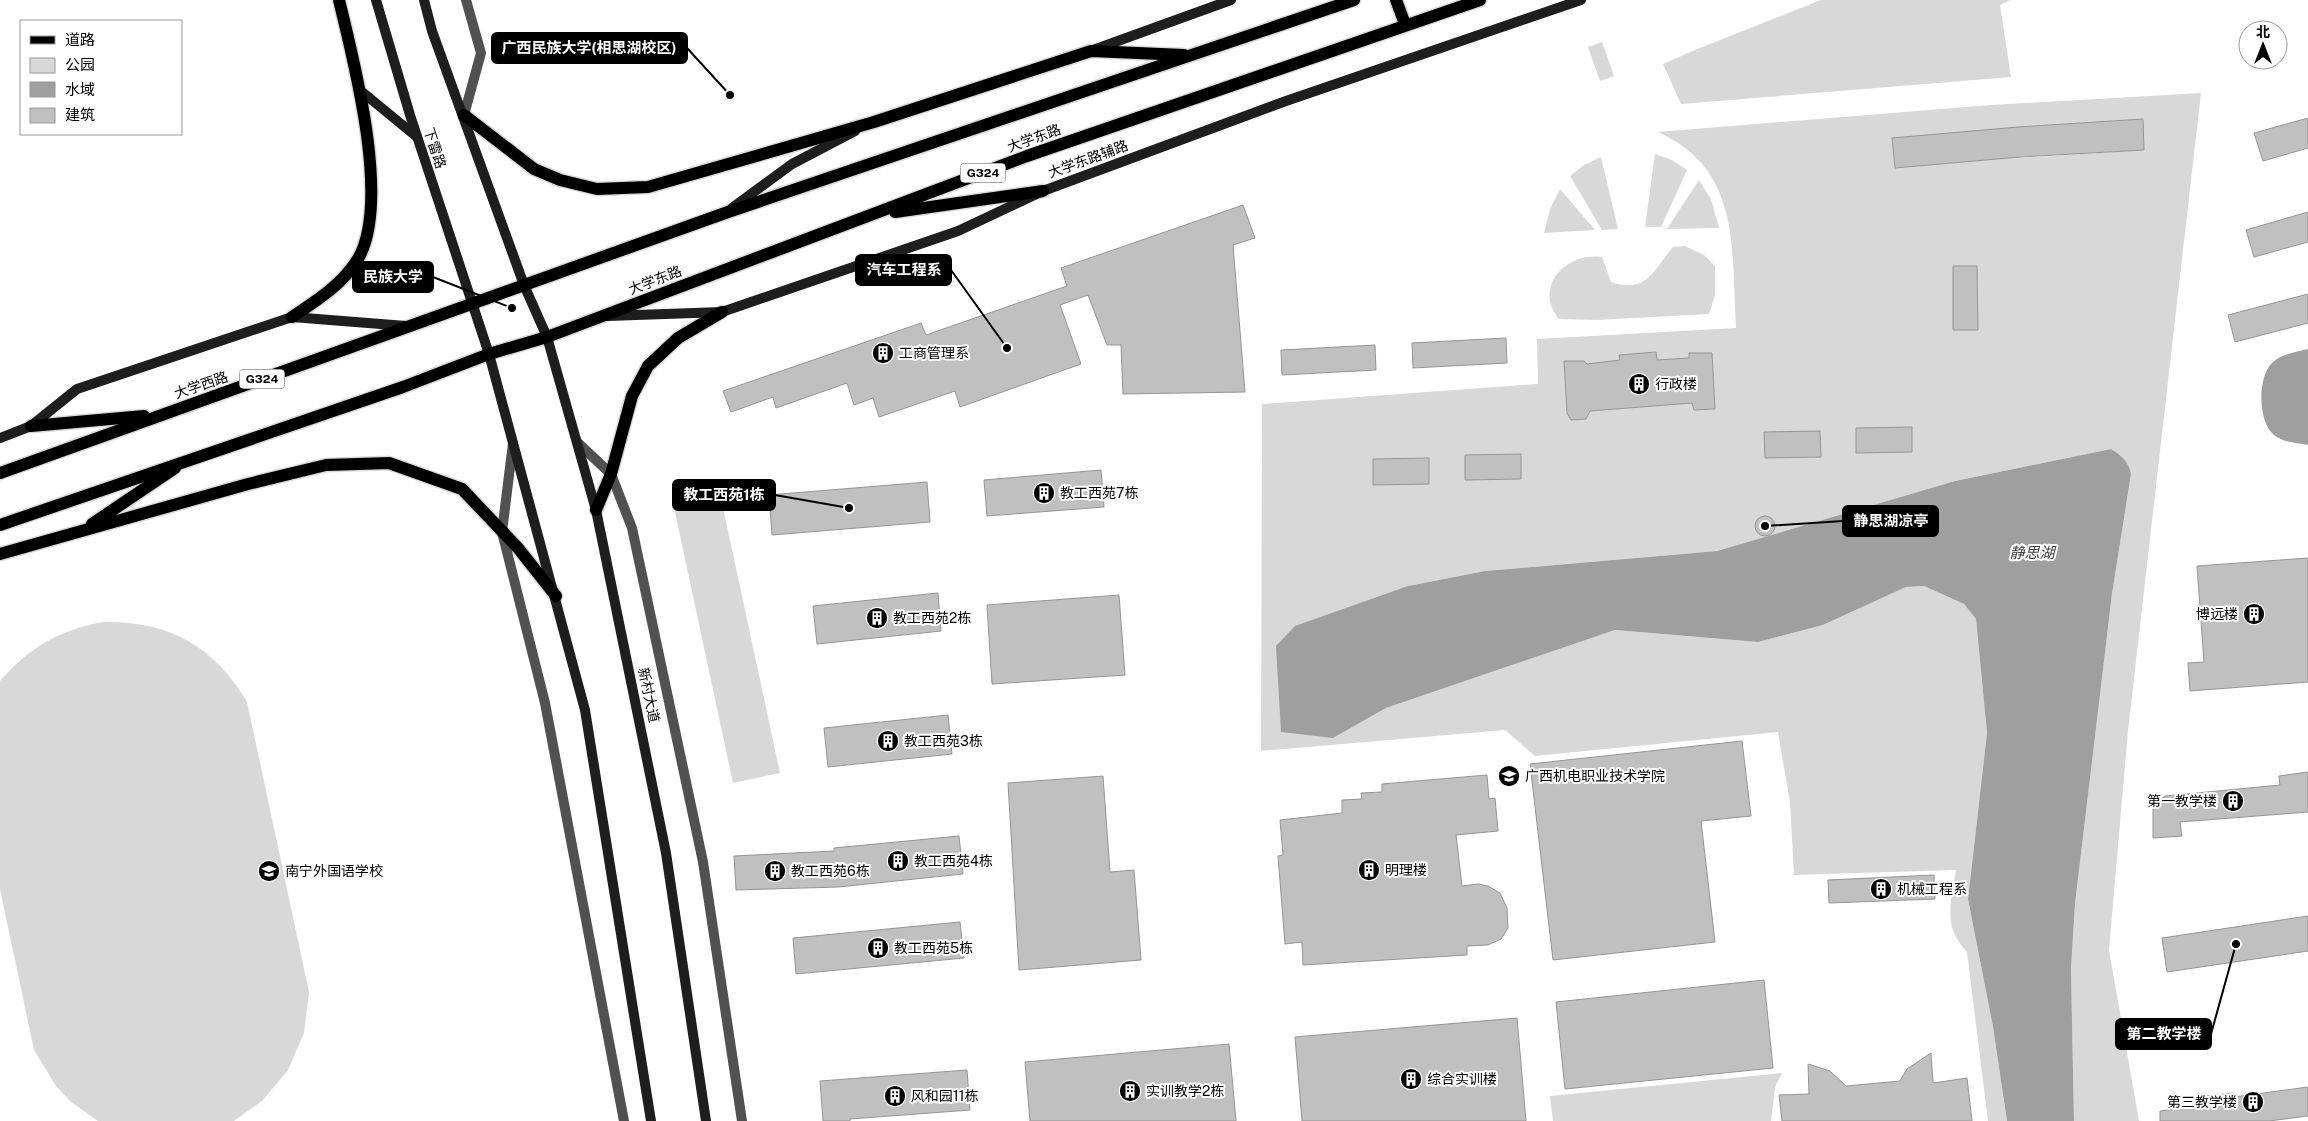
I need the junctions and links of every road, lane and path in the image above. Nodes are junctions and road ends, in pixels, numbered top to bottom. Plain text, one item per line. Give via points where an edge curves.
1 (340, 0) edge
2 (376, 0) edge
3 (424, 0) edge
4 (466, 0) edge
5 (1231, 0) edge
6 (1354, 0) edge
7 (1396, 0) edge
8 (1480, 0) edge
9 (1581, 0) edge
10 (1405, 24) junction
11 (1091, 51) junction
12 (1191, 55) junction
13 (362, 92) junction
14 (464, 115) junction
15 (874, 122) junction
16 (417, 137) junction
17 (1043, 191) junction
18 (728, 212) junction
19 (870, 215) junction
20 (524, 285) junction
21 (473, 303) junction
22 (722, 312) junction
23 (292, 317) junction
24 (600, 317) junction
25 (413, 326) junction
26 (547, 337) junction
27 (489, 354) junction
28 (164, 414) junction
29 (31, 426) junction
30 (0, 438) edge
31 (513, 441) junction
32 (578, 443) junction
33 (190, 458) junction
34 (0, 473) edge
35 (611, 474) junction
36 (596, 510) junction
37 (0, 525) edge
38 (81, 531) junction
39 (502, 532) junction
40 (0, 554) edge
41 (556, 596) junction
42 (624, 1121) edge
43 (651, 1121) edge
44 (706, 1121) edge
45 (742, 1121) edge

1 - 13 main road
2 - 16 main road, 下雷路
3 - 14 main road via 432,31
4 - 14 street via 481,53
5 - 11 main road
6 - 12 main road, 大学东路 / G324
7 - 10 main road
8 - 10 main road, 大学东路 / G324
9 - 17 main road, 大学东路辅路 via 1286,101
10 - 19 main road, 大学东路 / G324 via 1027,156
11 - 12 main road
11 - 15 main road
12 - 18 main road, 大学东路 / G324
13 - 16 main road
13 - 23 main road via 371,207 358,259 332,290
14 - 15 main road via 534,169 560,180 597,189 648,187
14 - 20 main road
15 - 18 main road via 792,164
16 - 21 main road, 下雷路
17 - 19 main road
17 - 22 main road, 大学东路辅路 via 958,231
18 - 20 main road, 大学东路 / G324
19 - 24 main road, 大学东路 / G324
20 - 21 main road, 大学西路 / G324
20 - 26 main road, 新村大道
21 - 25 main road, 大学西路 / G324
21 - 27 main road
22 - 24 main road, 大学东路辅路
22 - 35 main road via 678,338 648,366 632,396
23 - 25 main road
23 - 29 main road via 77,388
24 - 26 main road, 大学东路 / G324
25 - 28 main road, 大学西路 / G324
26 - 27 main road, 大学东路 / G324
26 - 32 main road, 新村大道
27 - 31 main road
27 - 33 main road, G324 via 403,387
28 - 29 main road
28 - 34 main road, 大学西路 / G324
29 - 30 main road
31 - 39 street
31 - 41 main road
32 - 35 street
32 - 36 main road, 新村大道
33 - 37 main road, G324
33 - 38 main road
35 - 36 main road
35 - 45 street via 632,528 704,862
36 - 44 main road, 新村大道 via 666,853
38 - 39 main road via 326,465 389,463 462,490
38 - 40 main road
39 - 41 main road
39 - 42 street via 545,703
41 - 43 main road via 585,710

